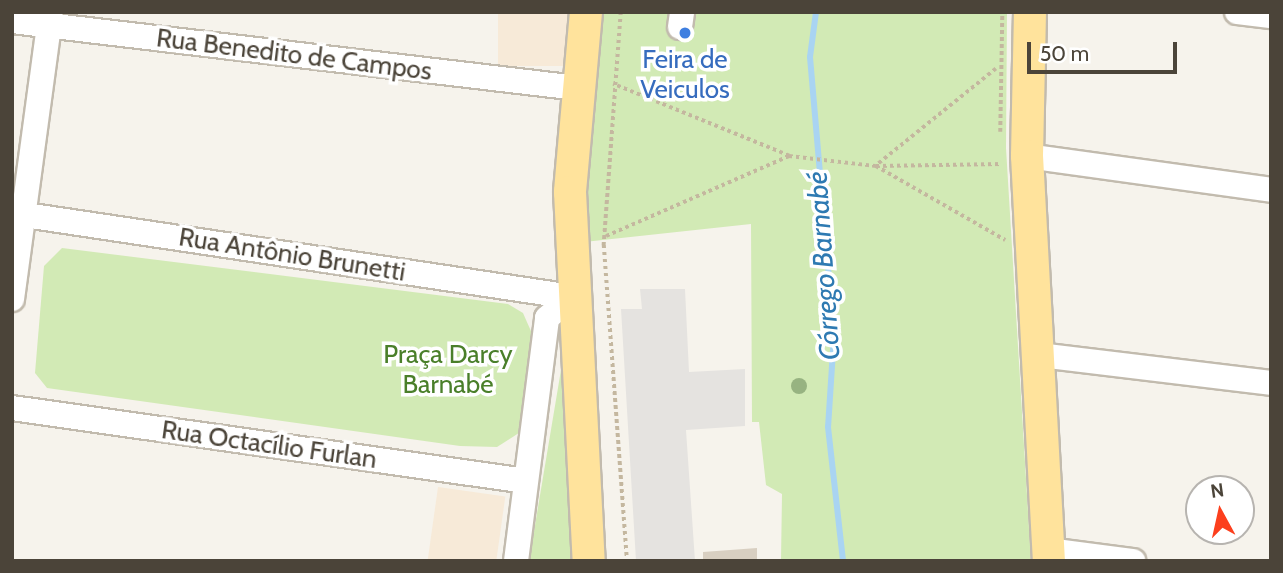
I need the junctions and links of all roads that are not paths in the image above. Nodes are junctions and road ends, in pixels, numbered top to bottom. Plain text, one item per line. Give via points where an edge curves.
1 (586, 12) edge
2 (1030, 12) edge
3 (1237, 12) edge
4 (1271, 16) edge
5 (50, 19) edge
6 (12, 21) edge
7 (577, 88) junction
8 (1014, 160) junction
9 (1271, 190) edge
10 (18, 214) edge
11 (572, 297) junction
12 (12, 299) edge
13 (1040, 355) junction
14 (1271, 383) edge
15 (12, 408) edge
16 (526, 481) junction
17 (1049, 555) edge
18 (516, 561) edge
19 (589, 561) edge
20 (1133, 561) edge

1 - 7 main road
2 - 8 main road
3 - 4 street
5 - 6 street, Rua Benedito de Campos
5 - 7 street, Rua Benedito de Campos
5 - 10 street
7 - 11 main road
8 - 9 street
8 - 13 main road
10 - 11 street, Rua Antônio Brunetti
10 - 12 street
11 - 16 street via 547,318
11 - 19 main road
13 - 14 street
13 - 17 main road
15 - 16 street, Rua Octacílio Furlan
16 - 18 street
17 - 20 street

